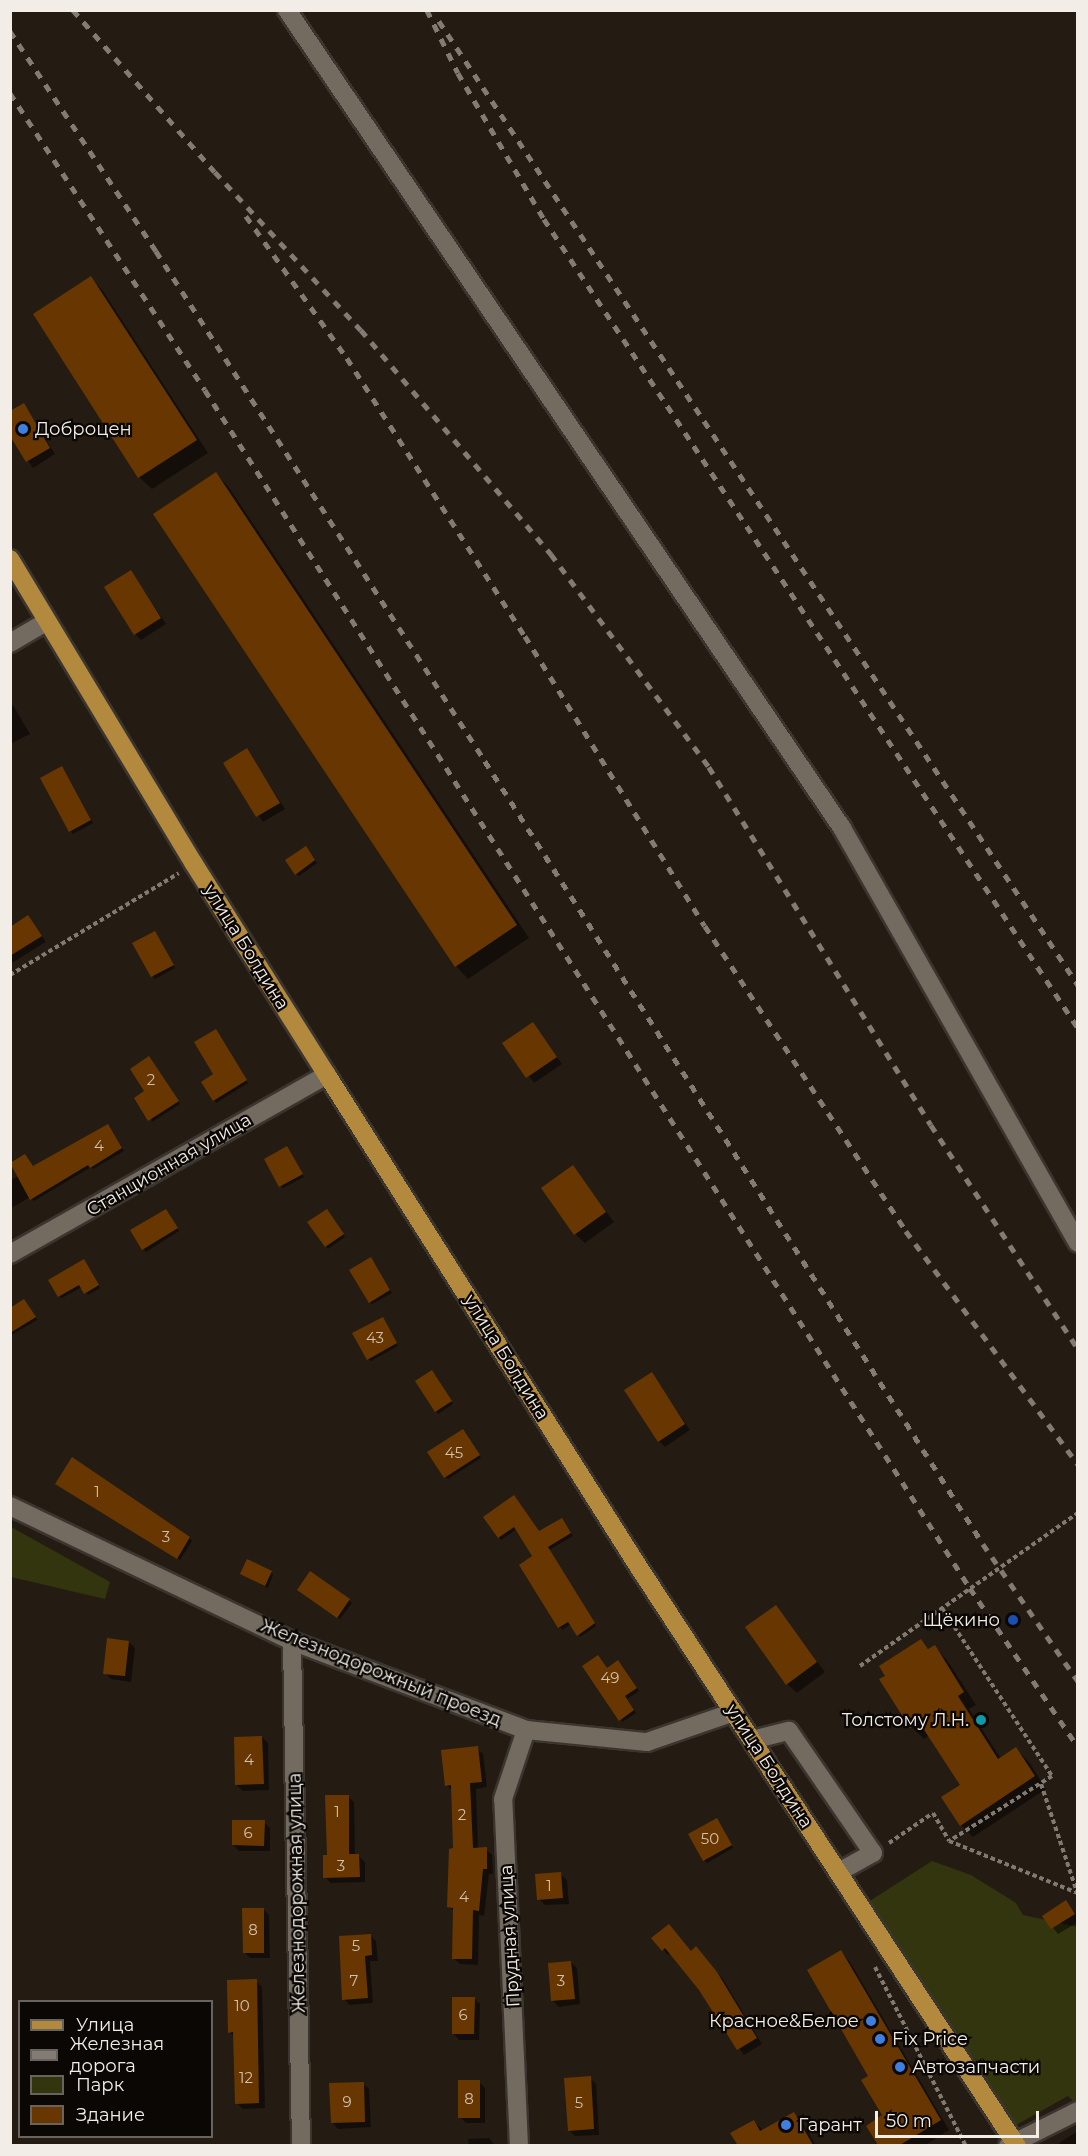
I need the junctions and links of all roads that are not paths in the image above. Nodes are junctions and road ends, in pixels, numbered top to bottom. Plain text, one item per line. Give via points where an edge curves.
1 (287, 10) edge
2 (10, 559) edge
3 (46, 622) junction
4 (10, 643) edge
5 (327, 1075) junction
6 (1077, 1243) edge
7 (10, 1254) edge
8 (10, 1506) edge
9 (292, 1641) junction
10 (734, 1712) junction
11 (526, 1730) junction
12 (752, 1740) junction
13 (839, 1872) junction
14 (1077, 2111) edge
15 (1013, 2144) edge
16 (301, 2145) edge
17 (519, 2145) edge

1 - 6 street via 842,828
2 - 3 main road, улица Болдина
3 - 4 street
3 - 5 main road, улица Болдина
5 - 7 street, Станционная улица
5 - 10 main road, улица Болдина
8 - 9 street, Железнодорожный проезд
9 - 11 street, Железнодорожный проезд
9 - 16 street, Железнодорожная улица
10 - 11 street, Железнодорожный проезд via 646,1742
10 - 12 main road, улица Болдина
11 - 17 street, Прудная улица via 503,1799
12 - 13 main road, улица Болдина
12 - 13 street via 789,1731 873,1853
13 - 15 main road, улица Болдина
14 - 15 street

